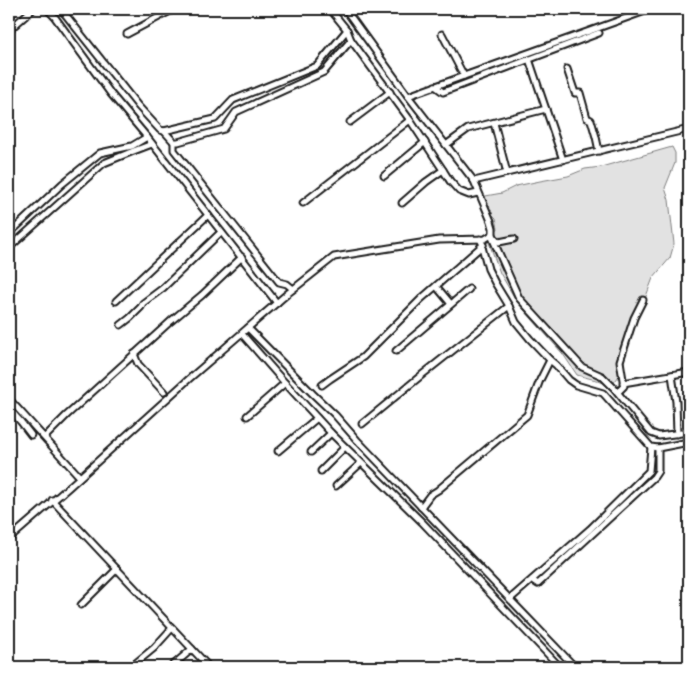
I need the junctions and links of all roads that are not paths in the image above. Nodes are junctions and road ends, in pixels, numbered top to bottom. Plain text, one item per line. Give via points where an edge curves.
1 (33, 9) edge
2 (47, 9) edge
3 (61, 9) edge
4 (174, 9) edge
5 (330, 9) edge
6 (650, 9) edge
7 (348, 10) edge
8 (9, 30) edge
9 (347, 30) junction
10 (599, 33) dead end
11 (127, 34) dead end
12 (442, 34) dead end
13 (351, 40) junction
14 (529, 59) junction
15 (567, 69) dead end
16 (464, 76) junction
17 (435, 86) junction
18 (390, 92) junction
19 (408, 96) junction
20 (546, 109) junction
21 (410, 120) junction
22 (350, 122) dead end
23 (494, 123) junction
24 (689, 129) edge
25 (164, 132) junction
26 (147, 137) junction
27 (174, 142) junction
28 (425, 142) junction
29 (152, 144) junction
30 (446, 145) junction
31 (599, 151) junction
32 (563, 160) junction
33 (443, 170) junction
34 (507, 173) junction
35 (384, 176) dead end
36 (474, 181) junction
37 (478, 193) junction
38 (302, 203) dead end
39 (402, 203) dead end
40 (208, 215) junction
41 (221, 232) junction
42 (9, 234) edge
43 (492, 235) junction
44 (480, 239) junction
45 (514, 239) dead end
46 (483, 245) junction
47 (9, 248) edge
48 (242, 257) junction
49 (436, 286) junction
50 (293, 289) junction
51 (470, 289) dead end
52 (643, 300) dead end
53 (116, 301) dead end
54 (277, 303) junction
55 (451, 304) junction
56 (509, 306) junction
57 (121, 325) dead end
58 (248, 328) junction
59 (242, 334) junction
60 (396, 351) dead end
61 (134, 354) junction
62 (550, 360) junction
63 (689, 372) edge
64 (672, 375) junction
65 (285, 383) junction
66 (623, 383) junction
67 (322, 385) dead end
68 (164, 392) dead end
69 (618, 392) junction
70 (9, 399) edge
71 (9, 410) edge
72 (247, 416) dead end
73 (317, 418) junction
74 (362, 424) dead end
75 (689, 432) edge
76 (331, 433) junction
77 (677, 434) junction
78 (31, 435) dead end
79 (44, 437) junction
80 (689, 442) edge
81 (345, 447) junction
82 (651, 447) junction
83 (658, 448) junction
84 (278, 452) dead end
85 (311, 452) dead end
86 (361, 463) junction
87 (320, 471) dead end
88 (80, 477) junction
89 (336, 486) dead end
90 (52, 500) junction
91 (421, 507) junction
92 (9, 539) edge
93 (117, 570) junction
94 (532, 580) junction
95 (510, 599) junction
96 (81, 605) dead end
97 (172, 628) junction
98 (192, 649) junction
99 (131, 667) edge
100 (171, 667) edge
101 (209, 667) edge
102 (560, 667) edge
103 (576, 667) edge

1 - 8 street
2 - 26 street
3 - 25 street via 138,106
4 - 11 street
5 - 9 street
6 - 16 street
7 - 19 street
9 - 13 street
9 - 25 street via 317,66 233,100 215,119
10 - 14 street
12 - 16 street
13 - 18 street
13 - 27 street via 324,72 236,112 224,129
14 - 17 street via 443,92
14 - 20 street
15 - 31 street via 575,93 580,93 587,118 591,120
16 - 17 street
17 - 19 street
18 - 21 street
18 - 22 street
19 - 30 street
20 - 23 street
20 - 32 street
21 - 28 street
21 - 38 street
23 - 30 street via 468,130
23 - 34 street
24 - 31 street
25 - 27 street
26 - 29 street
26 - 42 street via 132,146 100,153
27 - 50 street via 174,150 279,282
28 - 33 street
28 - 35 street
29 - 40 street
29 - 47 street via 104,163
30 - 36 street
31 - 32 street
32 - 34 street
33 - 37 street via 459,191 469,195
33 - 39 street
34 - 36 street
36 - 37 street
37 - 43 street via 491,221
40 - 41 street
40 - 53 street
41 - 48 street
41 - 57 street
43 - 44 street
43 - 45 street via 499,242
43 - 69 street via 519,298 582,367 602,376
44 - 46 street
44 - 50 street via 440,240 334,257
46 - 49 street
46 - 56 street via 488,269
48 - 54 street
48 - 61 street
49 - 55 street
49 - 67 street via 363,357
50 - 54 street
51 - 55 street
52 - 66 street via 620,361
54 - 58 street
55 - 60 street
56 - 62 street via 516,322
56 - 74 street
58 - 59 street
58 - 91 street
59 - 65 street
59 - 88 street
61 - 68 street via 138,364
61 - 79 street
62 - 82 street via 576,385 603,393
62 - 91 street via 527,415 430,495
63 - 64 street
64 - 66 street
64 - 77 street
65 - 72 street
65 - 73 street
66 - 69 street
69 - 77 street via 651,433 659,436
70 - 79 street
71 - 78 street
73 - 76 street
73 - 84 street
75 - 77 street
76 - 81 street
76 - 85 street
79 - 88 street
80 - 83 street
81 - 86 street
81 - 87 street
82 - 83 street
82 - 94 street via 649,471
83 - 94 street via 658,471 654,477 538,584
86 - 89 street
86 - 102 street
88 - 90 street
90 - 92 street
90 - 93 street
91 - 95 street
93 - 96 street
93 - 97 street
94 - 95 street
95 - 103 street
97 - 98 street
97 - 99 street
98 - 100 street
98 - 101 street

